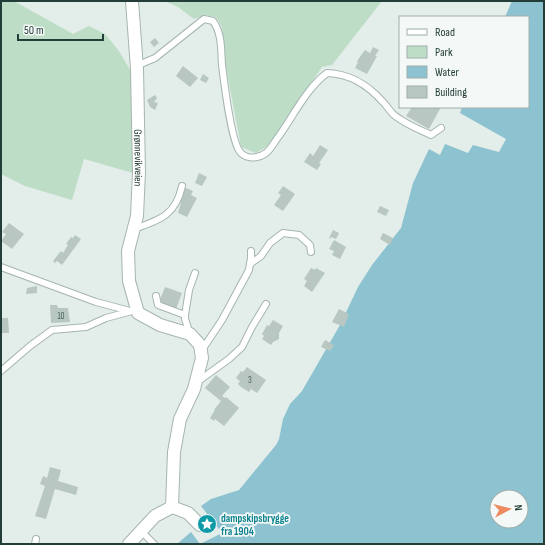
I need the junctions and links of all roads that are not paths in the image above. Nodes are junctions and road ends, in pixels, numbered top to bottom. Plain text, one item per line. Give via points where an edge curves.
1 (132, 1) edge
2 (136, 66) junction
3 (441, 128) dead end
4 (182, 186) dead end
5 (134, 229) junction
6 (250, 251) dead end
7 (311, 252) dead end
8 (250, 264) junction
9 (1, 267) edge
10 (194, 273) dead end
11 (156, 296) dead end
12 (266, 304) dead end
13 (135, 312) junction
14 (185, 315) junction
15 (190, 334) junction
16 (201, 351) junction
17 (1, 371) edge
18 (196, 383) junction
19 (172, 507) junction
20 (200, 525) dead end
21 (141, 531) junction
22 (129, 544) edge
23 (154, 544) edge

1 - 2 street, Grønnevikveien
2 - 3 lane via 155,58 204,19 213,21 220,38 234,142 241,153 248,157 258,158 268,152 308,94 327,73 355,79 371,90 393,114 418,129 431,135
2 - 5 street, Grønnevikveien via 139,172
4 - 5 lane via 176,204 166,215
5 - 13 street, Grønnevikveien via 128,251 129,281
6 - 8 lane
7 - 8 lane via 310,245 299,235 283,233
8 - 16 lane via 222,320
9 - 13 lane via 96,302
10 - 14 lane
11 - 14 lane via 158,305
12 - 18 lane via 242,348
13 - 15 street via 160,325
13 - 17 lane via 106,318 86,327 52,330
14 - 15 lane
15 - 16 street via 200,345
16 - 18 street via 202,358
18 - 19 street via 180,419 174,452
19 - 20 street via 188,513
19 - 21 street via 155,516
21 - 22 street
21 - 23 lane

